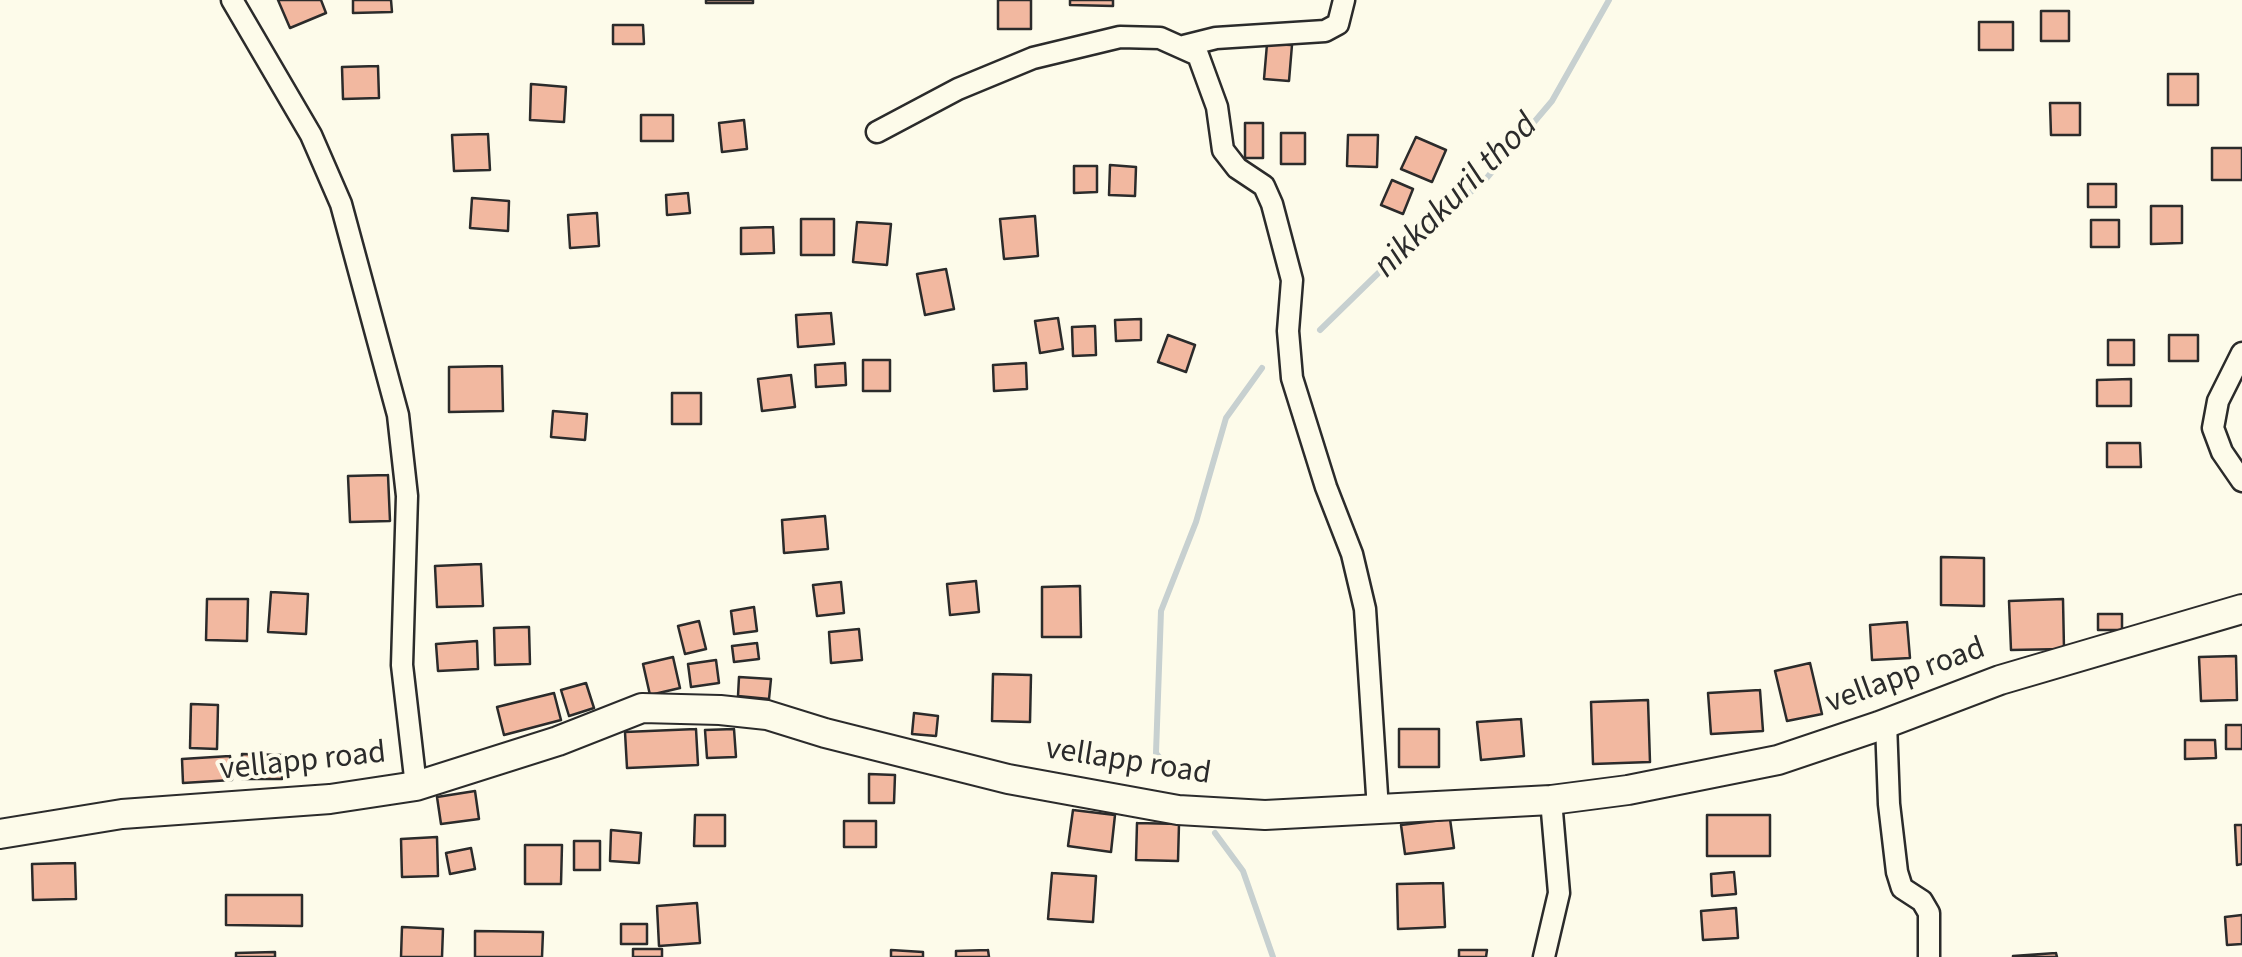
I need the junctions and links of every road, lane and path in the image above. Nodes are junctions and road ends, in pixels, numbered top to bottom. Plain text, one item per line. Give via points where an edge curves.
1 (232, 0) edge
2 (1344, 0) edge
3 (1184, 46) junction
4 (877, 132) dead end
5 (2242, 353) edge
6 (2242, 482) edge
7 (2242, 609) edge
8 (1886, 723) junction
9 (416, 786) junction
10 (1551, 800) junction
11 (1378, 810) junction
12 (0, 834) edge
13 (1544, 957) edge
14 (1929, 957) edge

1 - 9 street via 311,135 342,204 398,415 407,496 402,665
2 - 3 street via 1338,24 1325,31
3 - 4 street via 1120,37 1033,58
3 - 11 street via 1198,54 1207,74 1222,150 1264,186 1292,280 1292,378 1365,609
5 - 6 street via 2218,401 2213,428
7 - 8 main road, vellapp road via 2000,680
8 - 10 main road, vellapp road via 1778,760
8 - 14 street via 1897,872 1902,888 1928,913
9 - 11 main road, vellapp road via 642,708 767,715 1008,779 1178,810 1265,816
9 - 12 main road, vellapp road via 330,800 122,814
10 - 11 main road, vellapp road
10 - 13 street via 1559,893

